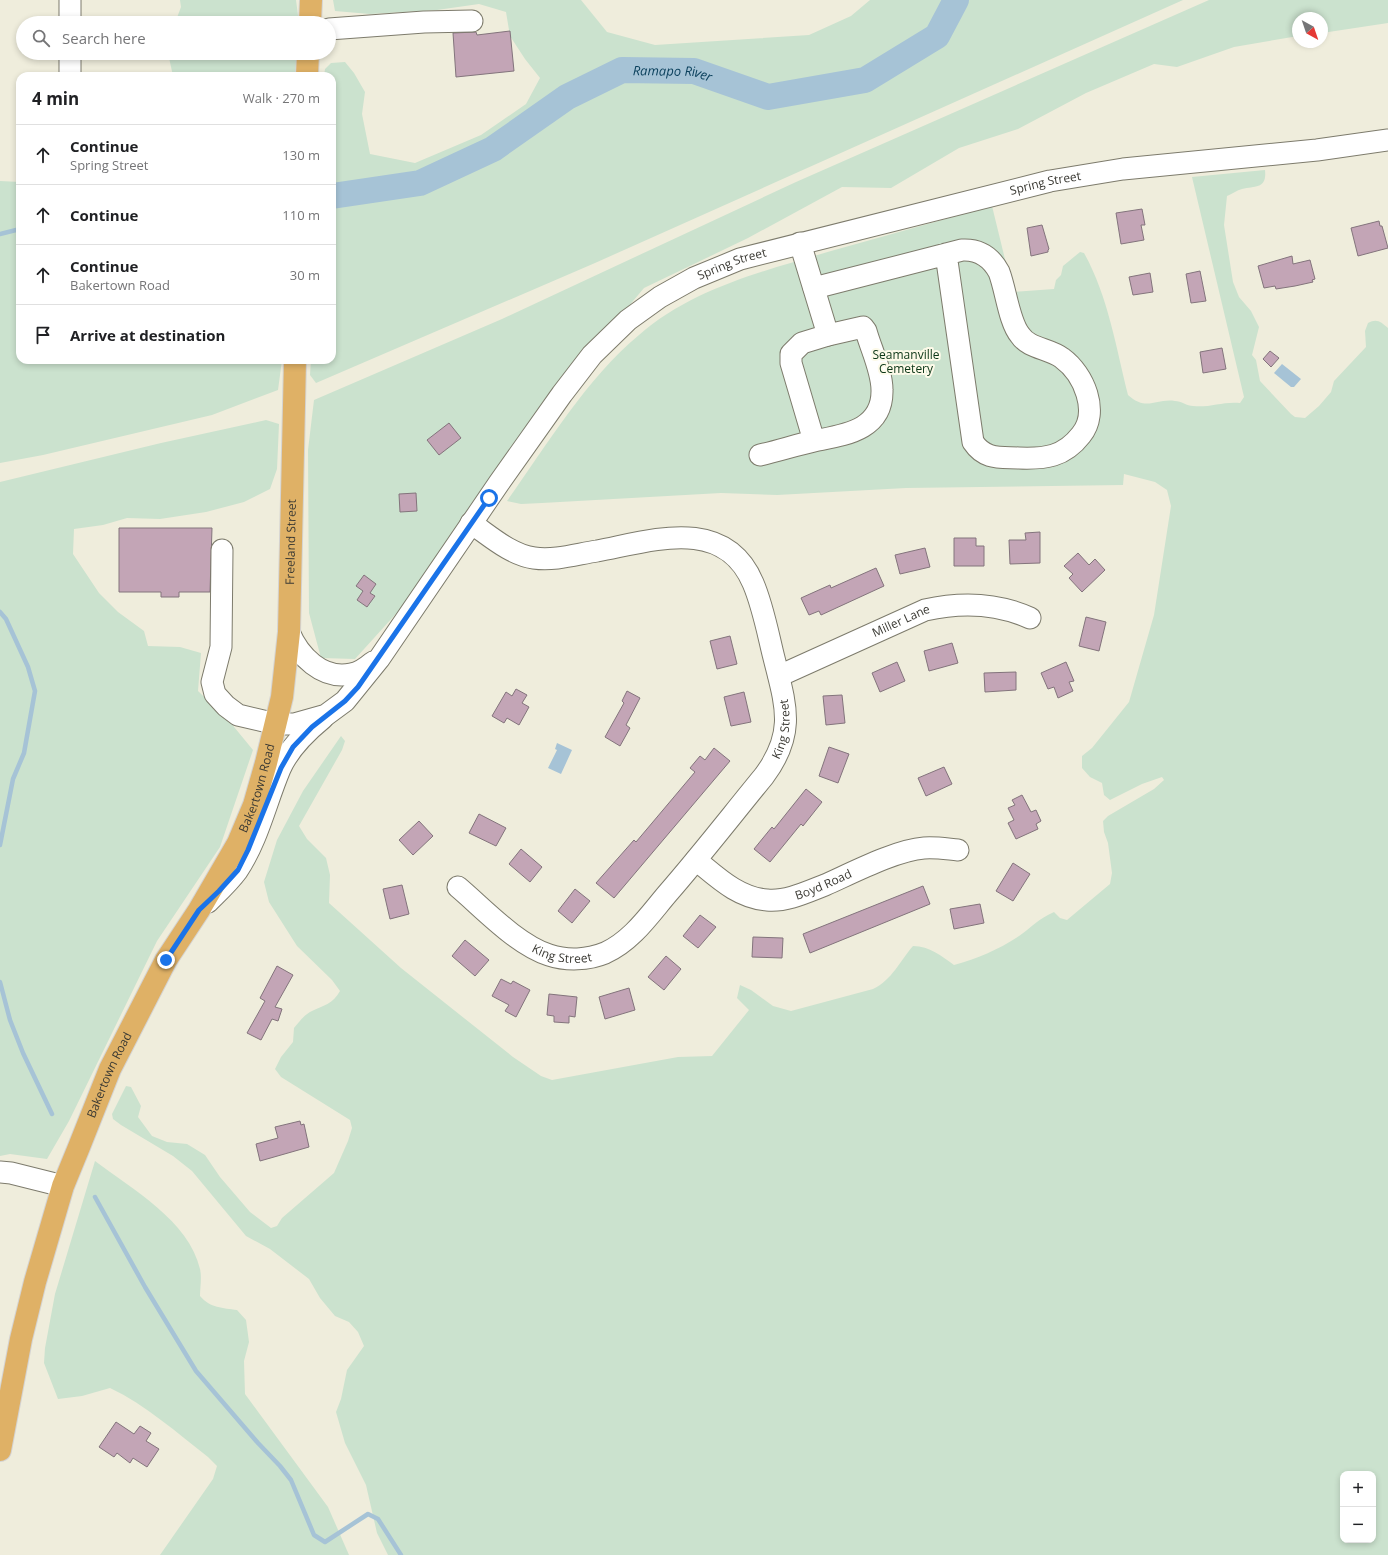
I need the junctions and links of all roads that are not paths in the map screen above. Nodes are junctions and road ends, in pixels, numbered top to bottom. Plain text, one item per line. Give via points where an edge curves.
1 (70, 0) edge
2 (311, 0) edge
3 (70, 16) edge
4 (310, 16) edge
5 (472, 21) dead end
6 (336, 28) edge
7 (70, 60) edge
8 (308, 60) edge
9 (70, 72) edge
10 (307, 72) edge
11 (1388, 140) edge
12 (800, 243) junction
13 (946, 254) junction
14 (814, 288) junction
15 (828, 335) junction
16 (295, 364) edge
17 (814, 441) junction
18 (760, 455) dead end
19 (471, 524) junction
20 (222, 550) dead end
21 (1030, 618) dead end
22 (289, 632) junction
23 (379, 659) junction
24 (779, 676) junction
25 (326, 715) junction
26 (276, 724) junction
27 (958, 850) dead end
28 (696, 860) junction
29 (458, 887) dead end
30 (199, 910) junction
31 (0, 1172) edge
32 (63, 1186) junction
33 (0, 1450) edge

1 - 3 street
2 - 4 main road
5 - 6 street
7 - 9 street
8 - 10 main road
11 - 12 street, Spring Street via 1317,150 1123,169 1050,181
12 - 14 street
12 - 19 street, Spring Street via 740,259 694,278 660,297 628,320 592,356 562,394
13 - 13 street via 969,249 989,258 995,264 1001,278 1019,335 1028,343 1062,357 1077,373 1088,398 1090,413 1084,432 1067,450 1048,458 993,457 981,452 973,442
13 - 14 street
14 - 15 street
15 - 17 street via 802,343 793,350 790,358
15 - 17 street via 859,326 864,328 882,384 882,392 876,412 862,428 843,436
16 - 22 main road, Freeland Street
17 - 18 street
19 - 23 street, Spring Street
19 - 24 street, King Street via 513,551 534,558 565,556 673,537 699,538 720,546 738,560 752,582
20 - 26 street, Spring Street via 221,647 214,672 213,689 220,702 238,714
21 - 24 street, Miller Lane via 1003,608 973,605 941,606 926,610
22 - 23 street via 294,645 310,662 329,673 352,674
22 - 26 main road, Freeland Street via 285,676
23 - 25 street, Spring Street via 345,701
24 - 28 street, King Street via 786,721 781,748 764,776
25 - 26 street, Spring Street via 294,724
25 - 30 street via 301,738 281,768 238,870
26 - 30 main road, Bakertown Road via 247,824
27 - 28 street, Boyd Road via 924,848 903,853 811,890 777,900 766,900 740,892
28 - 29 street, King Street via 635,932 605,953 588,958 550,956 527,945
30 - 32 main road, Bakertown Road via 166,960 110,1069
31 - 32 street
32 - 33 main road, Bakertown Road via 23,1332

